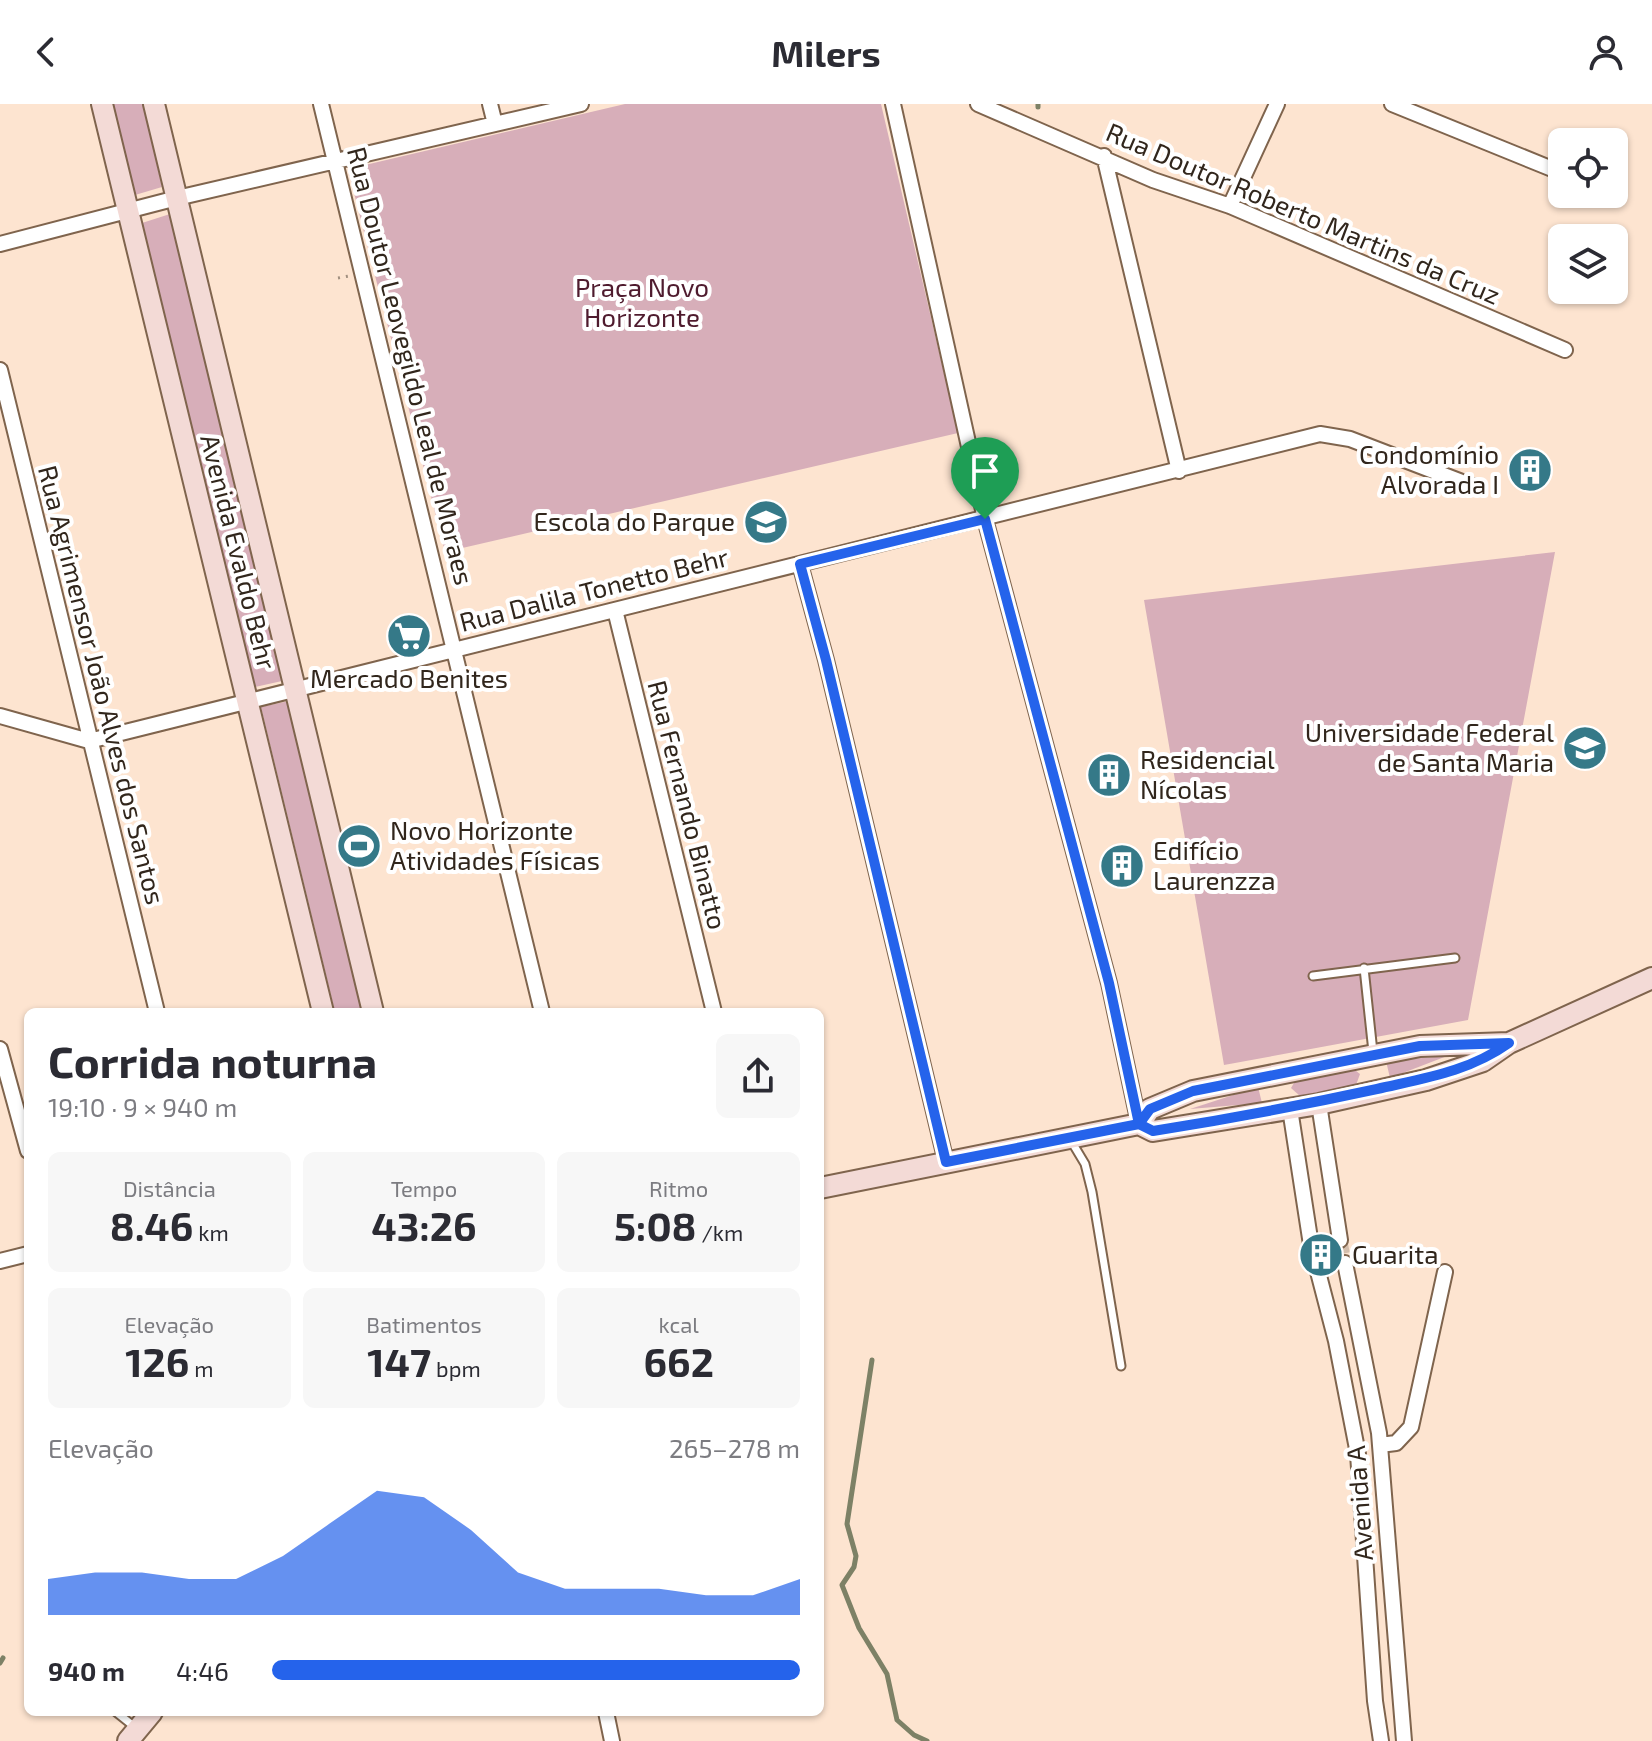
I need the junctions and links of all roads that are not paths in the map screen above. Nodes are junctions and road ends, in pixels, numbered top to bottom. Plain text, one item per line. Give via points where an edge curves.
1 (102, 104) edge
2 (154, 104) edge
3 (321, 104) edge
4 (490, 104) edge
5 (581, 104) edge
6 (893, 104) edge
7 (978, 104) edge
8 (1277, 104) edge
9 (1392, 104) edge
10 (495, 124) junction
11 (1104, 156) junction
12 (335, 161) junction
13 (1548, 167) edge
14 (177, 198) junction
15 (1230, 206) junction
16 (128, 211) junction
17 (0, 244) edge
18 (1565, 350) dead end
19 (0, 370) edge
20 (1179, 471) junction
21 (1475, 487) dead end
22 (985, 519) junction
23 (800, 564) junction
24 (615, 610) junction
25 (455, 649) junction
26 (295, 689) junction
27 (247, 699) junction
28 (0, 716) edge
29 (89, 741) junction
30 (1455, 958) dead end
31 (1364, 968) junction
32 (1313, 976) dead end
33 (1652, 978) edge
34 (156, 1008) edge
35 (322, 1008) edge
36 (372, 1008) edge
37 (541, 1008) edge
38 (713, 1008) edge
39 (1509, 1043) junction
40 (0, 1049) edge
41 (1373, 1054) junction
42 (1283, 1073) junction
43 (1377, 1089) junction
44 (1319, 1104) junction
45 (1290, 1109) junction
46 (1139, 1124) junction
47 (24, 1136) edge
48 (1070, 1138) junction
49 (946, 1162) junction
50 (824, 1187) edge
51 (1334, 1200) junction
52 (1305, 1205) junction
53 (1340, 1240) tunnel mouth
54 (1311, 1245) tunnel mouth
55 (24, 1255) edge
56 (0, 1261) edge
57 (1345, 1263) tunnel mouth
58 (1317, 1268) tunnel mouth
59 (1445, 1272) dead end
60 (1350, 1284) junction
61 (1323, 1290) junction
62 (1121, 1366) dead end
63 (1380, 1445) junction
64 (119, 1716) edge
65 (149, 1716) edge
66 (607, 1716) edge
67 (133, 1735) edge
68 (612, 1741) edge
69 (1381, 1741) edge
70 (1404, 1741) edge

1 - 16 street, Avenida Evaldo Behr
2 - 14 street, Avenida Evaldo Behr
3 - 12 street, Rua Doutor Leovegildo Leal de Moraes
4 - 10 street
5 - 10 street
6 - 22 street
7 - 11 street, Rua Doutor Roberto Martins da Cruz
8 - 15 street
9 - 13 street
10 - 12 street
11 - 15 street, Rua Doutor Roberto Martins da Cruz via 1153,180
11 - 20 street
12 - 14 street
12 - 25 street, Rua Doutor Leovegildo Leal de Moraes
14 - 16 street
14 - 26 street, Avenida Evaldo Behr
15 - 18 street, Rua Doutor Roberto Martins da Cruz
16 - 17 street
16 - 27 street, Avenida Evaldo Behr
19 - 29 street, Rua Agrimensor João Alves dos Santos
20 - 21 street, Rua Dalila Tonetto Behr via 1320,434 1350,439
20 - 22 street, Rua Dalila Tonetto Behr
22 - 23 street, Rua Dalila Tonetto Behr
22 - 46 street via 1105,968
23 - 24 street, Rua Dalila Tonetto Behr
23 - 49 street
24 - 25 street, Rua Dalila Tonetto Behr
24 - 38 street, Rua Fernando Binatto
25 - 26 street, Rua Dalila Tonetto Behr
25 - 37 street, Rua Doutor Leovegildo Leal de Moraes
26 - 27 street, Rua Dalila Tonetto Behr
26 - 36 street, Avenida Evaldo Behr
27 - 29 street, Rua Dalila Tonetto Behr
27 - 35 street, Avenida Evaldo Behr
28 - 29 street
29 - 34 street, Rua Agrimensor João Alves dos Santos
30 - 31 lane
31 - 32 lane
31 - 41 lane
33 - 39 street
39 - 41 street via 1420,1046
39 - 43 street via 1483,1061
40 - 47 street
41 - 42 street
41 - 43 street
42 - 45 street
42 - 46 street via 1193,1091 1150,1109
43 - 44 street
44 - 45 street
44 - 51 street
45 - 46 street via 1153,1131
45 - 52 street
46 - 48 street
48 - 49 street
48 - 62 lane via 1085,1164 1092,1192
49 - 50 street
51 - 52 street
51 - 53 street
52 - 54 street
55 - 56 street
57 - 60 street, Avenida A
58 - 61 street, Avenida A
59 - 63 street via 1411,1427 1396,1443
60 - 61 street
60 - 63 street, Avenida A
61 - 69 street, Avenida A via 1358,1454
63 - 70 street, Avenida A
64 - 67 lane
65 - 67 street
66 - 68 street

